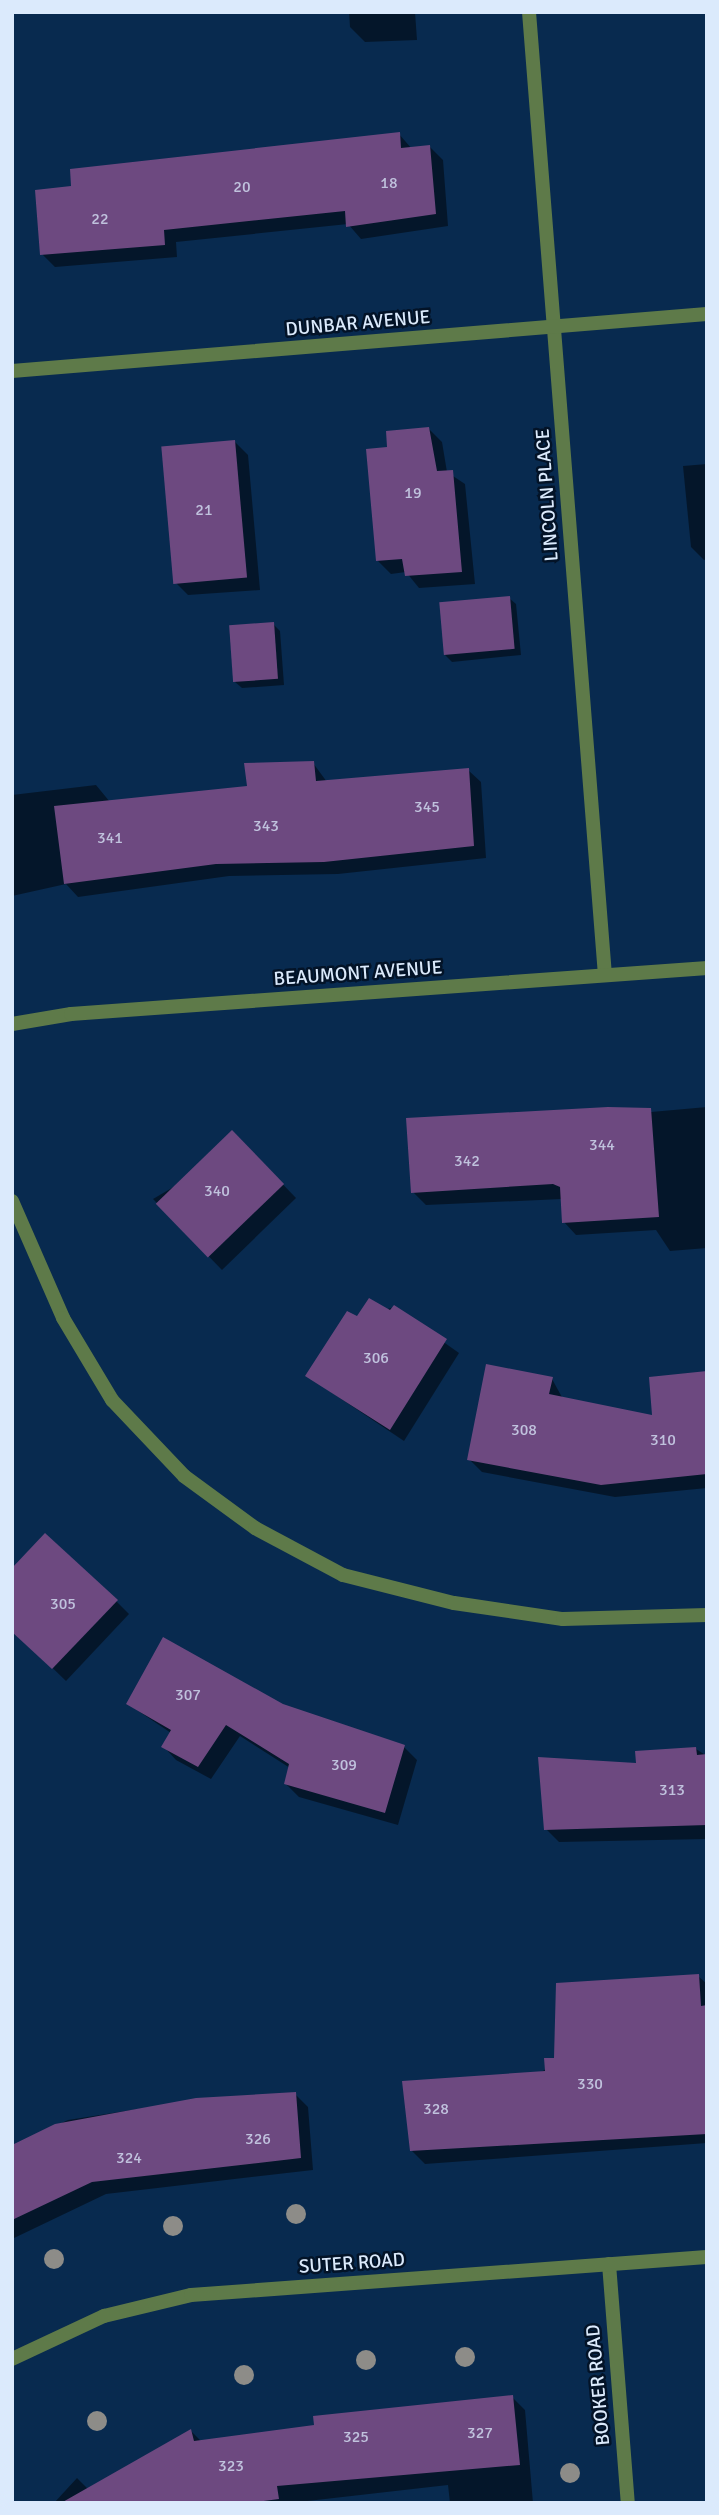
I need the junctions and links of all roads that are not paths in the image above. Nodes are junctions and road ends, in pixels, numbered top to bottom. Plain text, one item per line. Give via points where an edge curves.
1 (529, 12) edge
2 (707, 314) edge
3 (555, 327) junction
4 (12, 371) edge
5 (707, 968) edge
6 (605, 975) junction
7 (12, 1024) edge
8 (12, 1201) edge
9 (707, 1615) edge
10 (707, 2257) edge
11 (609, 2264) junction
12 (12, 2359) edge
13 (628, 2503) edge

1 - 3 street, LINCOLN PLACE
2 - 3 street, DUNBAR AVENUE
3 - 4 street, DUNBAR AVENUE
3 - 6 street, LINCOLN PLACE
5 - 6 street, BEAUMONT AVENUE
6 - 7 street, BEAUMONT AVENUE
8 - 9 street via 63,1318 112,1400 184,1476 255,1528 343,1575 454,1603 563,1619
10 - 11 street, SUTER ROAD
11 - 12 street, SUTER ROAD via 191,2295 104,2316
11 - 13 street, BOOKER ROAD

